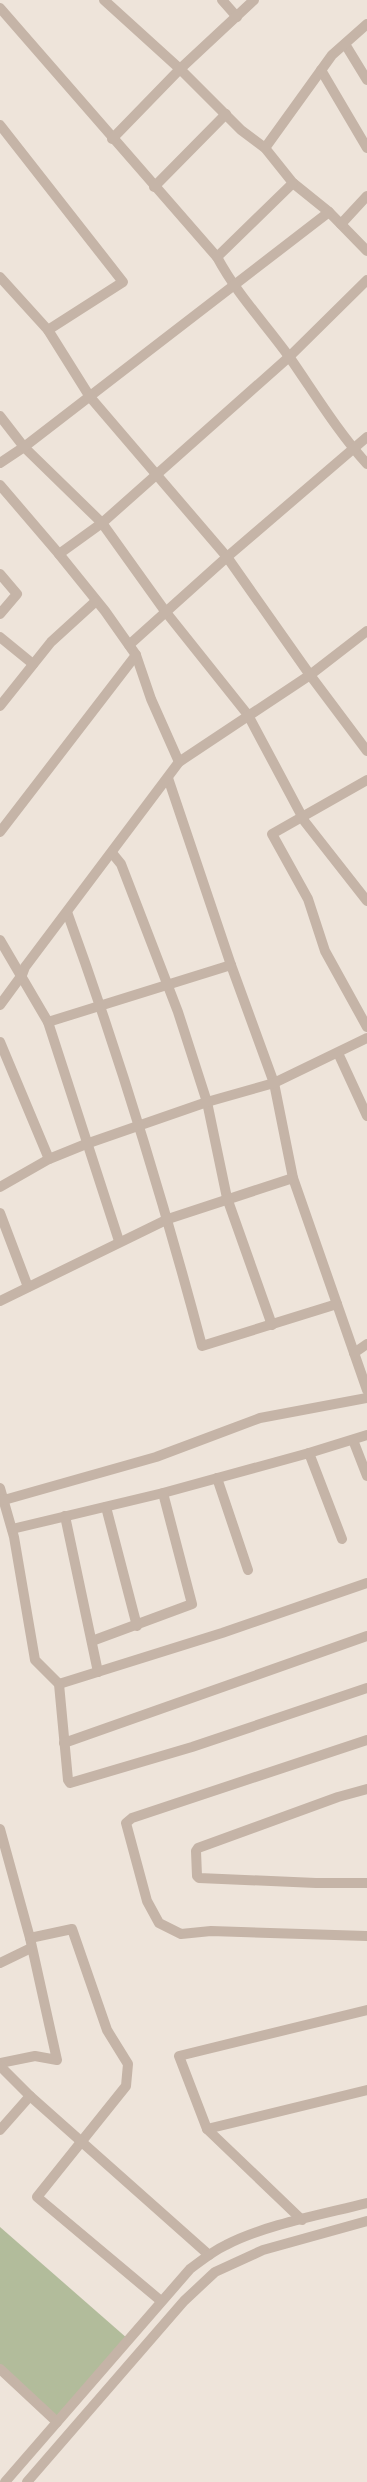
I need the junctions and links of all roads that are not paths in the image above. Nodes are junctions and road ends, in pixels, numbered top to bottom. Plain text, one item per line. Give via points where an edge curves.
1 (104, 0) edge
2 (222, 0) edge
3 (254, 0) edge
4 (0, 8) edge
5 (237, 17) junction
6 (367, 24) edge
7 (344, 44) junction
8 (180, 69) junction
9 (321, 70) junction
10 (367, 80) edge
11 (226, 114) junction
12 (0, 125) edge
13 (112, 139) junction
14 (265, 148) junction
15 (367, 148) edge
16 (293, 183) junction
17 (154, 187) junction
18 (367, 196) edge
19 (330, 212) junction
20 (341, 224) junction
21 (367, 251) edge
22 (217, 257) junction
23 (1, 279) edge
24 (367, 280) edge
25 (232, 285) junction
26 (48, 330) junction
27 (289, 357) junction
28 (90, 397) junction
29 (0, 416) edge
30 (367, 437) edge
31 (24, 447) junction
32 (353, 448) junction
33 (0, 463) edge
34 (367, 464) edge
35 (156, 474) junction
36 (0, 485) edge
37 (102, 523) junction
38 (59, 554) junction
39 (227, 557) junction
40 (0, 574) edge
41 (96, 601) junction
42 (165, 611) junction
43 (0, 614) edge
44 (367, 631) edge
45 (0, 637) edge
46 (129, 645) junction
47 (136, 655) junction
48 (33, 664) junction
49 (310, 675) junction
50 (0, 706) edge
51 (248, 715) junction
52 (367, 751) edge
53 (179, 762) junction
54 (168, 778) junction
55 (367, 780) edge
56 (302, 816) junction
57 (0, 832) edge
58 (112, 853) junction
59 (367, 901) edge
60 (67, 912) junction
61 (0, 940) edge
62 (231, 965) junction
63 (22, 975) junction
64 (166, 985) junction
65 (0, 1005) edge
66 (102, 1006) junction
67 (48, 1022) junction
68 (367, 1027) edge
69 (367, 1038) edge
70 (0, 1042) edge
71 (338, 1053) junction
72 (274, 1083) junction
73 (207, 1102) junction
74 (367, 1116) edge
75 (139, 1127) junction
76 (86, 1144) junction
77 (49, 1159) junction
78 (293, 1178) junction
79 (0, 1187) edge
80 (227, 1198) junction
81 (0, 1213) edge
82 (168, 1219) junction
83 (119, 1241) junction
84 (28, 1287) junction
85 (0, 1301) edge
86 (337, 1304) junction
87 (272, 1325) junction
88 (367, 1344) edge
89 (354, 1353) junction
90 (367, 1390) edge
91 (367, 1398) edge
92 (367, 1434) edge
93 (353, 1440) junction
94 (309, 1453) junction
95 (367, 1476) edge
96 (217, 1478) junction
97 (0, 1488) edge
98 (163, 1493) junction
99 (4, 1500) junction
100 (106, 1507) junction
101 (65, 1516) junction
102 (12, 1529) junction
103 (342, 1539) dead end
104 (248, 1570) dead end
105 (367, 1583) edge
106 (137, 1626) junction
107 (367, 1636) edge
108 (92, 1641) junction
109 (98, 1672) junction
110 (60, 1684) junction
111 (367, 1688) edge
112 (367, 1740) edge
113 (64, 1743) junction
114 (367, 1790) edge
115 (0, 1829) edge
116 (367, 1883) edge
117 (367, 1936) edge
118 (30, 1943) junction
119 (0, 1963) edge
120 (367, 2010) edge
121 (0, 2063) edge
122 (0, 2066) edge
123 (367, 2090) edge
124 (30, 2096) junction
125 (207, 2129) junction
126 (0, 2130) edge
127 (80, 2141) junction
128 (367, 2203) edge
129 (302, 2220) junction
130 (367, 2221) edge
131 (209, 2255) junction
132 (161, 2301) junction
133 (0, 2369) edge
134 (56, 2422) junction
135 (5, 2482) edge
136 (27, 2482) edge

1 - 8 street
2 - 5 street
3 - 5 street
4 - 13 street
5 - 8 street
6 - 7 street
7 - 9 street
7 - 10 street
8 - 11 street
8 - 13 street
9 - 14 street
9 - 15 street
11 - 14 street
11 - 17 street
12 - 26 street via 123,282
13 - 17 street
14 - 16 street
16 - 19 street
16 - 22 street
17 - 22 street
18 - 20 street
19 - 20 street
19 - 25 street
20 - 21 street
22 - 25 street
23 - 26 street
24 - 27 street
25 - 27 street
25 - 28 street
26 - 28 street
27 - 32 street
27 - 35 street
28 - 31 street
28 - 35 street
29 - 31 street
30 - 32 street
31 - 33 street
31 - 37 street
32 - 34 street
32 - 39 street
35 - 37 street
35 - 39 street
36 - 38 street
37 - 38 street
37 - 42 street
38 - 41 street
39 - 42 street
39 - 49 street
40 - 43 street via 17,594
41 - 46 street
41 - 48 street via 51,642
42 - 46 street
42 - 51 street
44 - 49 street
45 - 48 street
46 - 47 street
47 - 53 street via 151,699
47 - 57 street
48 - 50 street
49 - 51 street
49 - 52 street
51 - 53 street
51 - 56 street
53 - 54 street
54 - 58 street
54 - 62 street
55 - 56 street
56 - 59 street
56 - 68 street via 274,831 272,836 304,890 320,941
58 - 60 street
58 - 64 street via 121,864
60 - 63 street via 25,967
60 - 66 street
61 - 63 street
62 - 64 street
62 - 72 street
63 - 65 street
63 - 67 street
64 - 66 street
64 - 73 street via 178,1012
66 - 67 street
66 - 75 street
67 - 76 street
69 - 71 street
70 - 77 street
71 - 72 street
71 - 74 street
72 - 73 street
72 - 78 street
73 - 75 street
73 - 80 street
75 - 76 street
75 - 82 street
76 - 77 street
76 - 83 street
77 - 79 street
78 - 80 street
78 - 86 street
80 - 82 street
80 - 87 street
81 - 84 street
82 - 83 street
82 - 87 street via 202,1346
83 - 84 street
84 - 85 street
86 - 87 street
86 - 89 street
88 - 89 street
89 - 90 street
91 - 99 street via 260,1418 156,1457
92 - 93 street
93 - 94 street
93 - 95 street
94 - 96 street
94 - 103 street
96 - 98 street
96 - 104 street
97 - 99 street
98 - 100 street
98 - 106 street via 192,1604
99 - 102 street
100 - 101 street
100 - 106 street
101 - 102 street
101 - 108 street
102 - 110 street via 35,1660
105 - 109 street
106 - 108 street
107 - 113 street
108 - 109 street
109 - 110 street
110 - 113 street
111 - 113 street via 192,1747 74,1783 68,1780
112 - 117 street via 132,1818 126,1823 147,1901 159,1923 181,1934 218,1931
114 - 116 street via 338,1797 198,1848 196,1851 199,1878
115 - 118 street
118 - 119 street
118 - 121 street via 57,2060 34,2056
118 - 127 street via 72,1929 107,2030 128,2064 126,2086
120 - 125 street via 179,2056
122 - 124 street
123 - 125 street
124 - 126 street
124 - 127 street
125 - 129 street
127 - 131 street
127 - 132 street via 37,2197
128 - 129 street
129 - 131 street via 235,2240
130 - 136 street via 263,2250 215,2272 184,2301
131 - 132 street via 179,2279
132 - 134 street
133 - 134 street
134 - 135 street

